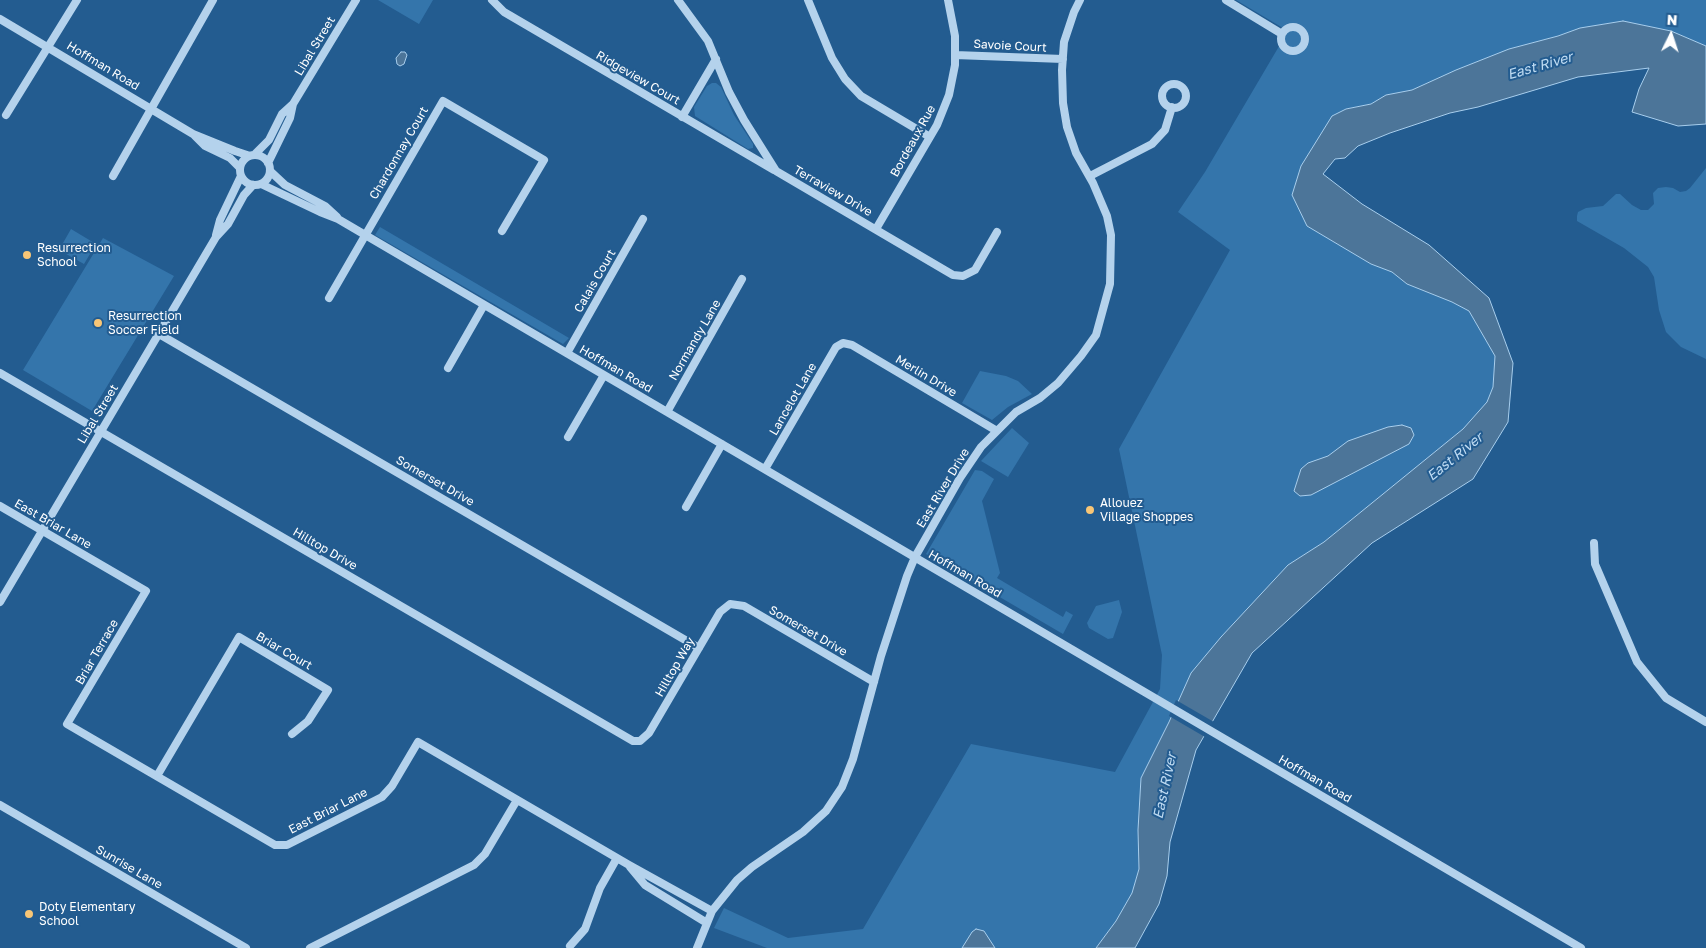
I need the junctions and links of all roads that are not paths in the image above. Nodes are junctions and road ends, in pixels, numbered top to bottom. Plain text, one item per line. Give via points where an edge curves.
1 (77, 0) edge
2 (212, 0) edge
3 (356, 0) edge
4 (492, 0) edge
5 (678, 0) edge
6 (808, 0) edge
7 (948, 0) edge
8 (1080, 0) edge
9 (1226, 0) edge
10 (0, 19) edge
11 (1282, 34) dead end
12 (48, 47) junction
13 (956, 54) junction
14 (716, 59) junction
15 (1063, 59) junction
16 (293, 104) junction
17 (1172, 107) dead end
18 (152, 108) junction
19 (6, 116) dead end
20 (682, 117) junction
21 (194, 134) junction
22 (930, 137) junction
23 (252, 155) junction
24 (269, 167) junction
25 (776, 171) junction
26 (240, 172) junction
27 (113, 176) dead end
28 (1090, 176) junction
29 (257, 184) junction
30 (338, 219) junction
31 (643, 219) dead end
32 (876, 229) junction
33 (502, 231) dead end
34 (997, 232) dead end
35 (365, 234) junction
36 (216, 237) junction
37 (742, 280) dead end
38 (329, 298) dead end
39 (484, 305) junction
40 (159, 334) junction
41 (843, 343) joint
42 (567, 353) junction
43 (448, 368) dead end
44 (0, 373) edge
45 (604, 375) junction
46 (666, 412) junction
47 (101, 431) junction
48 (996, 431) junction
49 (568, 437) dead end
50 (722, 444) junction
51 (765, 469) junction
52 (0, 506) edge
53 (686, 507) dead end
54 (43, 531) junction
55 (1594, 543) dead end
56 (915, 557) junction
57 (146, 591) joint
58 (0, 602) edge
59 (730, 604) joint
60 (699, 648) junction
61 (874, 682) junction
62 (1706, 722) edge
63 (68, 724) joint
64 (292, 734) dead end
65 (640, 741) joint
66 (157, 776) junction
67 (517, 800) junction
68 (0, 805) edge
69 (617, 858) junction
70 (629, 865) junction
71 (712, 911) junction
72 (707, 923) junction
73 (319, 946) edge
74 (570, 946) dead end
75 (246, 948) edge
76 (310, 948) edge
77 (697, 948) edge
78 (1581, 948) edge

1 - 12 street
2 - 18 street
3 - 16 street, Libal Street
4 - 20 street, Ridgeview Court via 504,12
5 - 14 street, Terraview Drive via 708,41
6 - 22 street via 832,58 845,79 861,96
7 - 13 street, Bordeaux Rue
8 - 15 street, East River Drive via 1064,42
9 - 11 street
10 - 12 street, Hoffman Road
12 - 18 street, Hoffman Road
12 - 19 street
13 - 15 street, Savoie Court
13 - 22 street, Bordeaux Rue via 949,95
14 - 20 street
14 - 25 street, Terraview Drive via 729,92
15 - 28 street, East River Drive via 1063,103 1067,127 1076,153
16 - 23 street, Libal Street via 282,114 261,150
16 - 24 street, Libal Street
17 - 28 street via 1165,130 1152,144
18 - 21 street, Hoffman Road
18 - 27 street
20 - 25 street, Ridgeview Court
21 - 23 street, Hoffman Road
21 - 26 street, Hoffman Road via 206,146 230,158
22 - 32 street, Bordeaux Rue
23 - 24 street via 263,157
23 - 26 street via 243,160
24 - 29 street via 267,179
24 - 30 street, Hoffman Road via 286,186 325,206
25 - 32 street, Terraview Drive
26 - 29 street via 246,182
26 - 36 street, Libal Street
28 - 48 street, East River Drive via 1107,216 1111,235 1110,284 1096,335 1058,383 1016,412
29 - 30 street, Hoffman Road
29 - 36 street, Libal Street via 244,195 228,224
30 - 35 street, Hoffman Road
31 - 42 street, Calais Court
32 - 34 street, Terraview Drive via 953,275 963,276 975,270
33 - 35 street, Chardonnay Court via 544,160 443,100
35 - 38 street
35 - 39 street, Hoffman Road
36 - 40 street, Libal Street
37 - 46 street, Normandy Lane
39 - 42 street, Hoffman Road
39 - 43 street
40 - 47 street, Libal Street
40 - 60 street, Somerset Drive
41 - 48 street, Merlin Drive via 852,344
41 - 51 street, Lancelot Lane via 836,347
42 - 45 street, Hoffman Road
44 - 47 street, Hilltop Drive
45 - 46 street, Hoffman Road
45 - 49 street
46 - 50 street, Hoffman Road
47 - 54 street, Libal Street
47 - 65 street, Hilltop Drive via 627,738
48 - 56 street, East River Drive via 960,478
50 - 51 street, Hoffman Road
50 - 53 street
51 - 56 street, Hoffman Road
52 - 54 street, East Briar Lane
54 - 57 street, East Briar Lane
54 - 58 street, Libal Street
55 - 62 street via 1595,564 1638,662 1666,698
56 - 61 street, East River Drive
56 - 78 street, Hoffman Road
57 - 63 street, Briar Terrace
59 - 60 street, Hilltop Way via 720,612
59 - 61 street, Somerset Drive via 744,606
60 - 65 street, Hilltop Way via 649,733
61 - 71 street, East River Drive via 853,759 842,787 826,810 803,832 737,880
63 - 66 street, East Briar Lane
64 - 66 street, Briar Court via 308,721 328,690 239,638
66 - 67 street, East Briar Lane via 278,846 287,845 382,797 418,742
67 - 69 street, East Briar Lane
67 - 73 street via 485,854 474,865
68 - 75 street, Sunrise Lane
69 - 70 street, East Briar Lane
69 - 74 street via 585,929
70 - 71 street, East Briar Lane
70 - 72 street, East Briar Lane via 645,886
71 - 72 street, East River Drive
72 - 77 street, East River Drive
73 - 76 street

